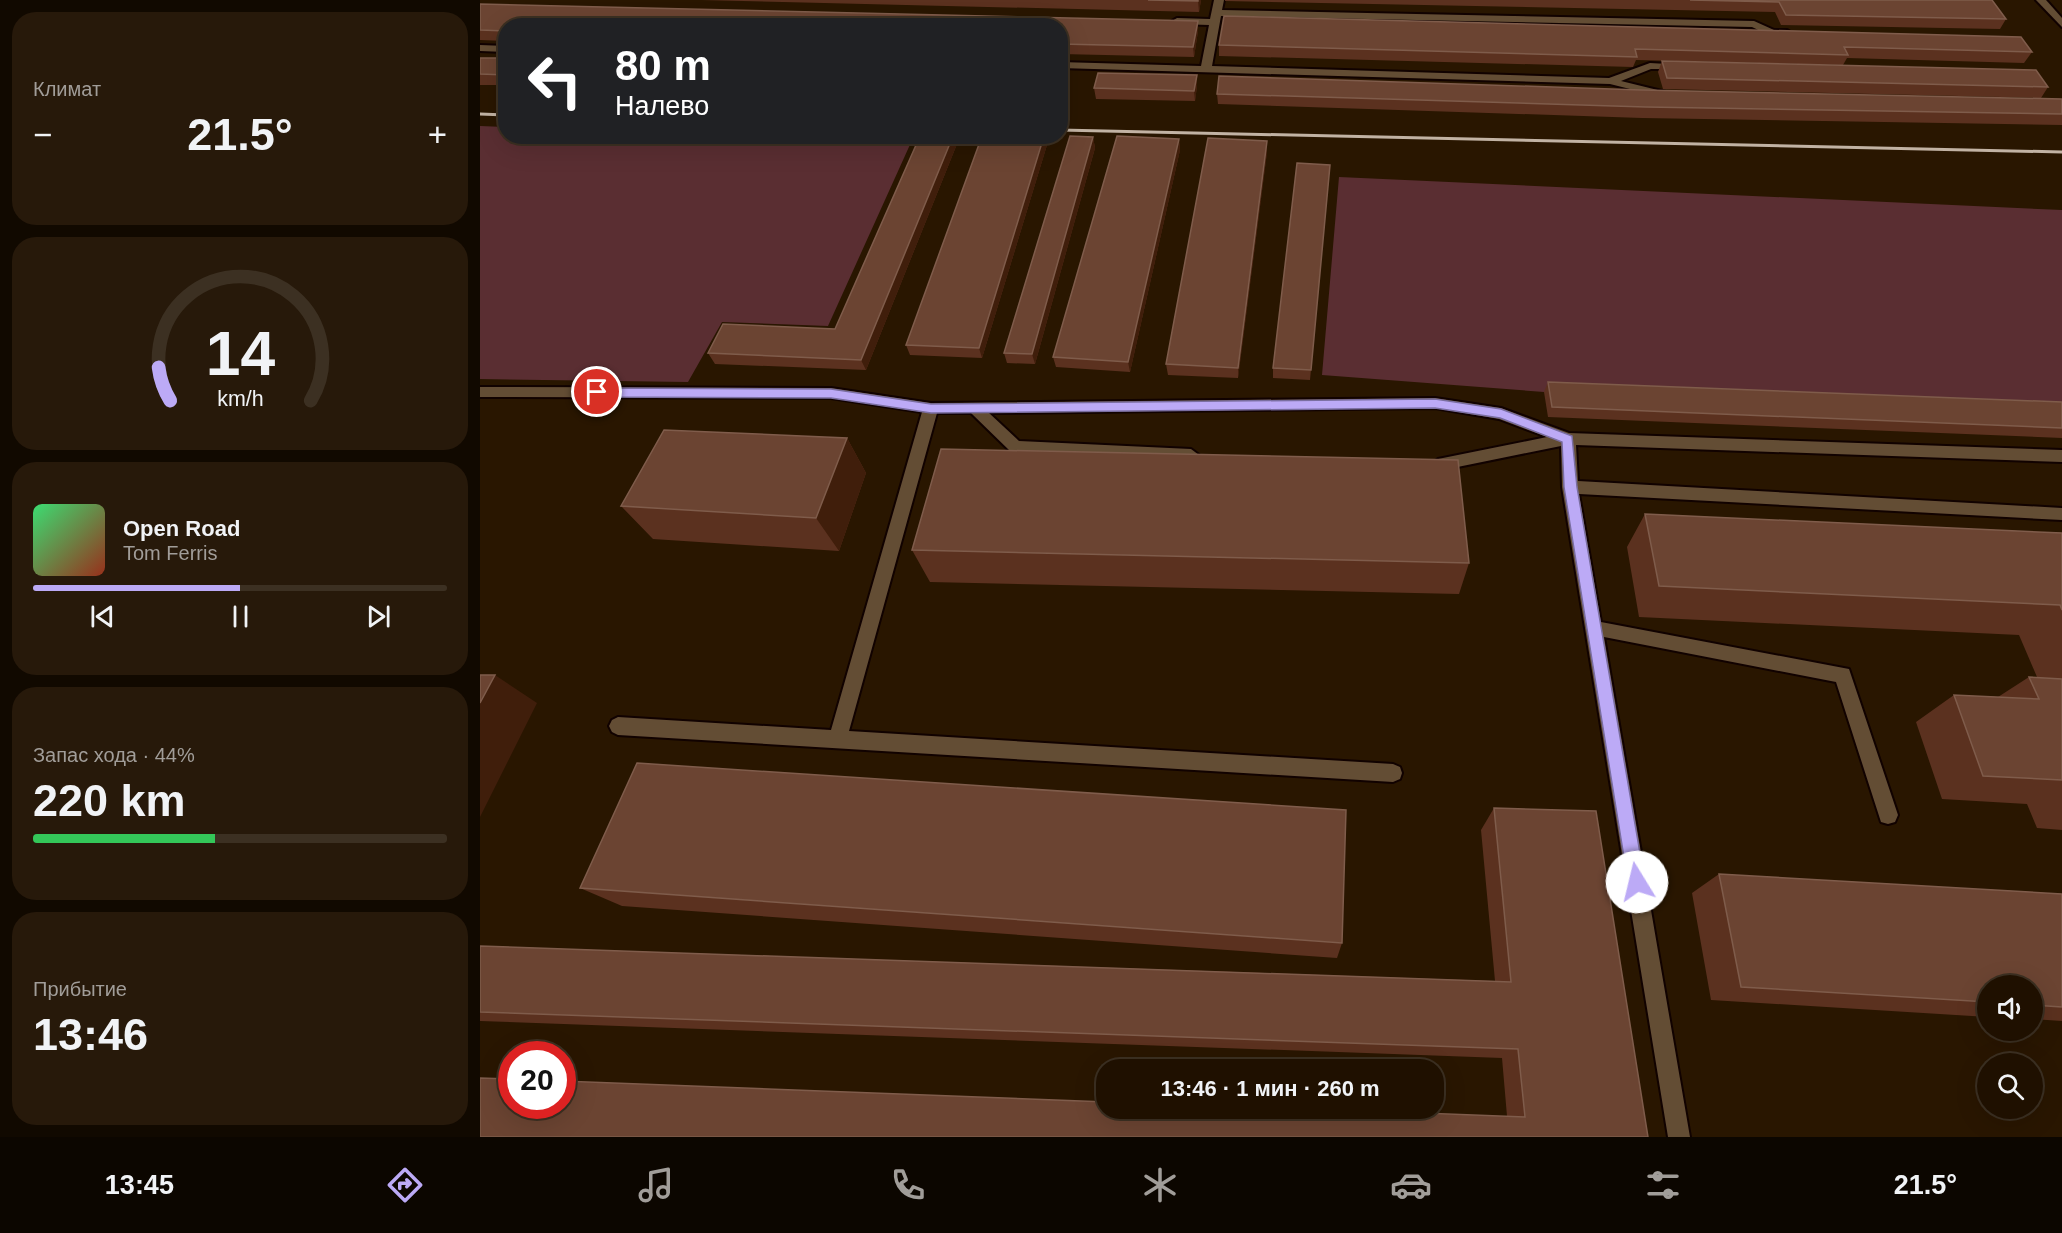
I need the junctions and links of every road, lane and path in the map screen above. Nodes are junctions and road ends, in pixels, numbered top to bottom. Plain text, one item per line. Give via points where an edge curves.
1 (1219, 0) edge
2 (2041, 0) edge
3 (1216, 17) junction
4 (1168, 21) edge
5 (2062, 24) edge
6 (1795, 33) edge
7 (480, 48) edge
8 (498, 49) edge
9 (1068, 65) edge
10 (1698, 67) edge
11 (1206, 69) junction
12 (1610, 81) junction
13 (1674, 95) edge
14 (480, 392) edge
15 (931, 408) junction
16 (975, 408) junction
17 (1568, 439) junction
18 (1202, 455) edge
19 (2062, 456) edge
20 (1425, 465) edge
21 (1570, 487) junction
22 (2062, 514) edge
23 (1594, 628) junction
24 (618, 726) dead end
25 (838, 739) junction
26 (1393, 773) dead end
27 (1888, 815) dead end
28 (1679, 1137) edge

1 - 3 main road
2 - 5 main road
3 - 4 main road
3 - 6 main road via 1754,24 1772,33
3 - 11 main road
7 - 8 main road
9 - 11 main road
10 - 12 main road via 1650,66
11 - 12 main road
12 - 13 main road
14 - 15 main road via 831,393
15 - 16 main road
15 - 25 main road
16 - 17 main road via 1435,403 1501,414
16 - 18 main road via 1014,447
17 - 19 main road
17 - 20 main road
17 - 21 main road
21 - 22 main road
21 - 23 main road
23 - 27 main road via 1842,675
23 - 28 main road
24 - 25 main road
25 - 26 main road

